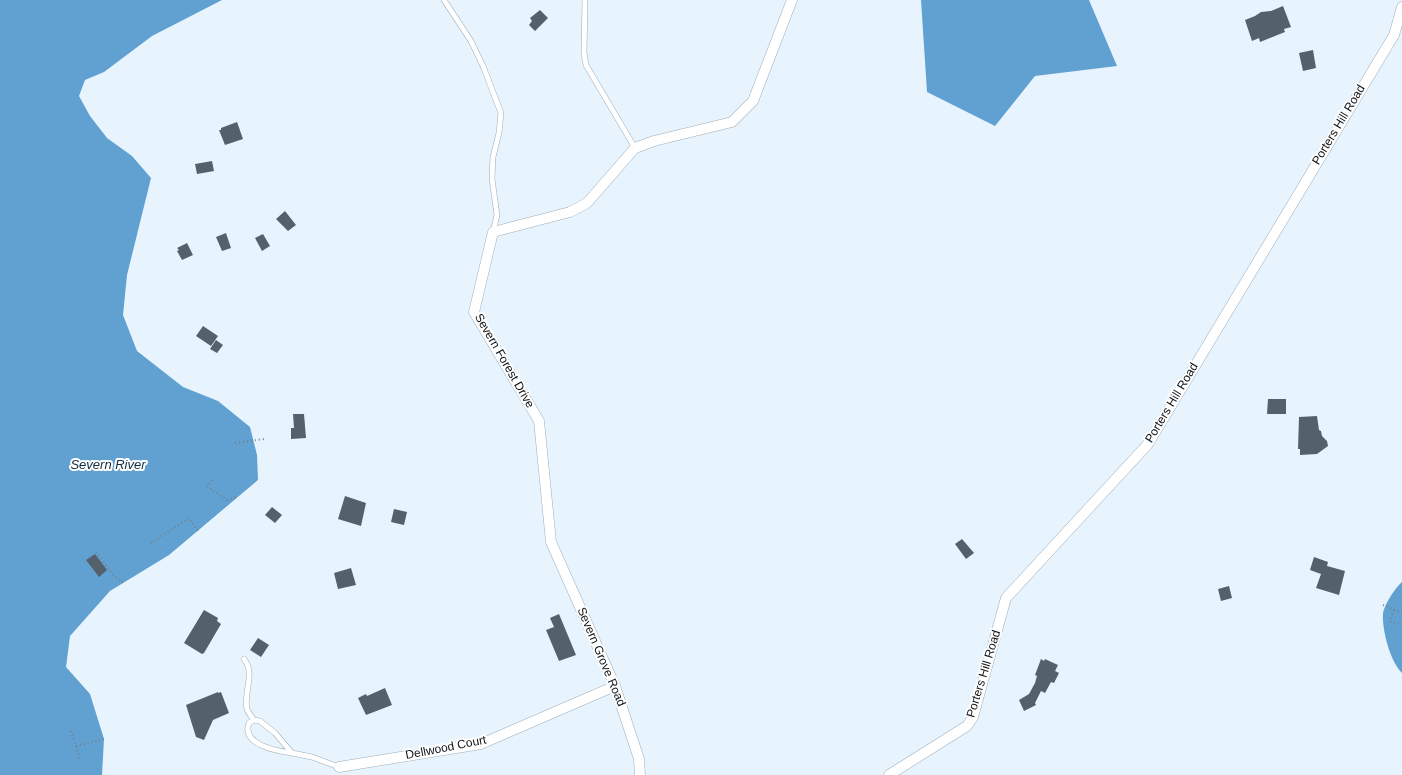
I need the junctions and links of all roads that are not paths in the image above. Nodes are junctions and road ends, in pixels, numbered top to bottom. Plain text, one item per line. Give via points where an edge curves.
1 (444, 0) edge
2 (585, 0) edge
3 (792, 0) edge
4 (1402, 6) edge
5 (635, 148) junction
6 (493, 232) junction
7 (551, 542) joint
8 (244, 659) dead end
9 (615, 686) junction
10 (254, 720) junction
11 (292, 753) junction
12 (339, 767) joint
13 (640, 775) edge
14 (889, 775) edge

1 - 6 lane via 471,41 501,113 493,157 492,179 497,216
2 - 5 lane via 586,65
3 - 5 street via 753,101 732,122
4 - 14 street, Porters Hill Road via 1394,35 1148,444 1006,598 973,718 967,726
5 - 6 street via 587,203 570,212
6 - 7 street, Severn Forest Drive via 474,312 539,421
7 - 9 street, Severn Grove Road
8 - 10 lane via 248,664 250,677 247,710
9 - 12 street, Dellwood Court via 481,744
9 - 13 street, Severn Grove Road via 639,759
10 - 11 lane via 260,721 275,733
10 - 11 lane via 247,728 257,743 272,751
11 - 12 lane

